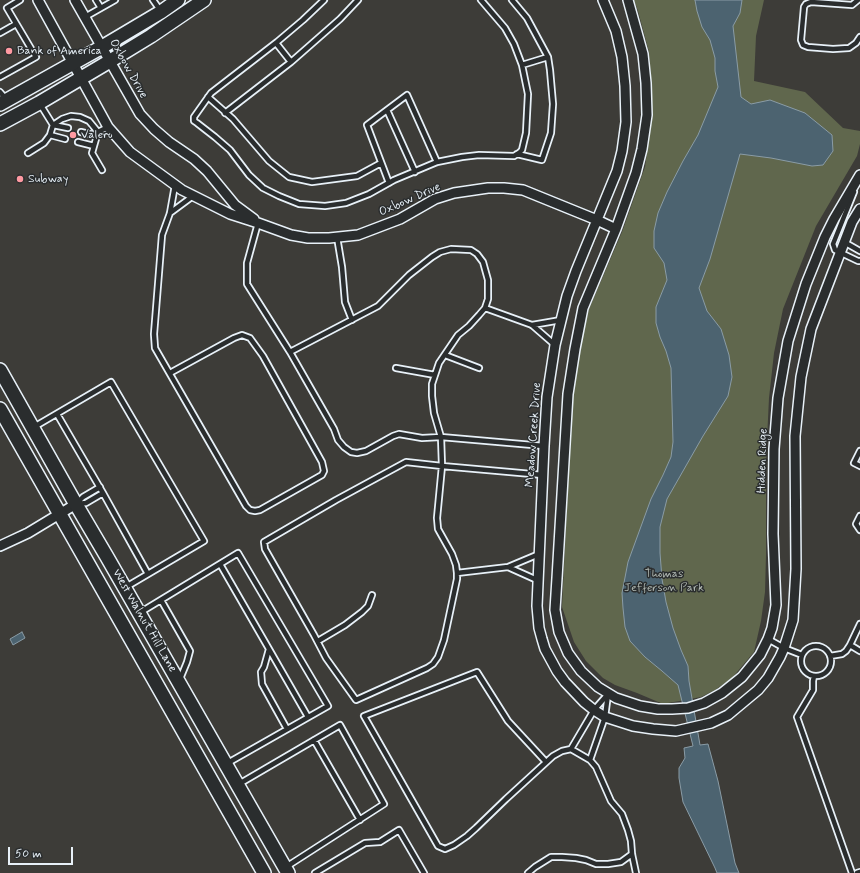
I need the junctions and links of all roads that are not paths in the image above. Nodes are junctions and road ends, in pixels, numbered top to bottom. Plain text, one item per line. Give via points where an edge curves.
1 (20, 0) edge
2 (38, 0) edge
3 (75, 0) edge
4 (96, 0) edge
5 (115, 0) edge
6 (153, 0) edge
7 (178, 0) edge
8 (204, 0) edge
9 (324, 0) edge
10 (358, 0) edge
11 (481, 0) edge
12 (512, 0) edge
13 (603, 0) edge
14 (628, 0) edge
15 (858, 0) edge
16 (101, 8) junction
17 (161, 12) junction
18 (85, 17) junction
19 (16, 24) junction
20 (0, 33) edge
21 (860, 38) edge
22 (276, 43) junction
23 (102, 47) junction
24 (548, 57) junction
25 (110, 61) junction
26 (291, 62) junction
27 (74, 63) junction
28 (522, 65) junction
29 (0, 77) edge
30 (81, 78) junction
31 (208, 97) junction
32 (2, 99) edge
33 (39, 103) junction
34 (387, 110) junction
35 (226, 113) junction
36 (0, 124) edge
37 (53, 125) junction
38 (108, 127) junction
39 (68, 128) dead end
40 (80, 132) dead end
41 (97, 134) junction
42 (50, 135) junction
43 (66, 139) dead end
44 (78, 142) dead end
45 (94, 146) junction
46 (28, 153) dead end
47 (517, 154) junction
48 (437, 162) junction
49 (381, 163) junction
50 (102, 170) dead end
51 (415, 172) junction
52 (859, 176) edge
53 (389, 183) junction
54 (175, 185) junction
55 (193, 196) junction
56 (860, 209) edge
57 (170, 213) junction
58 (598, 220) junction
59 (258, 223) junction
60 (616, 228) junction
61 (337, 236) junction
62 (844, 242) junction
63 (860, 251) edge
64 (840, 252) junction
65 (860, 261) edge
66 (485, 308) junction
67 (352, 320) junction
68 (560, 320) junction
69 (532, 326) junction
70 (555, 345) junction
71 (290, 352) junction
72 (445, 355) junction
73 (396, 368) dead end
74 (479, 368) dead end
75 (0, 370) edge
76 (170, 373) junction
77 (435, 375) junction
78 (0, 409) edge
79 (57, 414) junction
80 (32, 428) junction
81 (441, 437) junction
82 (544, 446) junction
83 (860, 451) edge
84 (442, 466) junction
85 (860, 466) edge
86 (543, 475) junction
87 (100, 487) junction
88 (103, 493) junction
89 (76, 504) junction
90 (60, 514) junction
91 (860, 516) edge
92 (860, 530) edge
93 (0, 546) edge
94 (539, 554) junction
95 (220, 564) junction
96 (508, 567) junction
97 (457, 573) junction
98 (148, 574) junction
99 (537, 580) junction
100 (125, 588) junction
101 (372, 595) dead end
102 (161, 600) junction
103 (139, 613) junction
104 (860, 624) edge
105 (768, 639) junction
106 (318, 641) junction
107 (850, 645) junction
108 (784, 648) junction
109 (269, 649) junction
110 (860, 651) edge
111 (802, 655) junction
112 (830, 656) junction
113 (814, 676) junction
114 (179, 682) junction
115 (608, 694) junction
116 (594, 710) junction
117 (308, 717) junction
118 (605, 717) junction
119 (287, 729) junction
120 (314, 740) junction
121 (570, 749) junction
122 (590, 760) junction
123 (546, 762) junction
124 (225, 764) junction
125 (237, 785) junction
126 (360, 820) junction
127 (632, 854) junction
128 (286, 870) edge
129 (860, 872) edge
130 (264, 873) edge
131 (315, 873) edge
132 (424, 873) edge
133 (528, 873) edge
134 (636, 873) edge
135 (852, 873) edge
136 (857, 873) edge

1 - 19 lane via 6,8
2 - 27 street, Oxbow Drive
3 - 18 street, Oxbow Drive
4 - 16 lane
5 - 16 lane
6 - 17 lane
7 - 17 main road
8 - 25 main road
9 - 22 lane
10 - 26 lane
11 - 28 lane via 505,28
12 - 24 lane via 527,18
13 - 58 street, Meadow Creek Drive via 616,31 622,57 626,122 617,171
14 - 60 street via 643,54 647,115 636,173
15 - 21 lane via 852,5 811,2 806,4 801,40 803,45 808,47 833,49 849,48
16 - 18 lane
17 - 23 main road
18 - 23 street, Oxbow Drive
19 - 20 lane
19 - 29 lane via 36,57
22 - 26 lane
22 - 31 lane
23 - 25 street, Oxbow Drive
23 - 27 main road
24 - 28 lane
24 - 47 lane via 553,104 551,133 542,160
25 - 30 main road
25 - 59 street, Oxbow Drive via 140,114 169,142 203,167 235,205
26 - 35 lane
27 - 30 street, Oxbow Drive
27 - 32 main road
28 - 47 lane via 528,94 526,133 522,150
30 - 33 main road
30 - 38 street, Oxbow Drive
31 - 35 lane
31 - 53 lane via 194,117 194,121 230,150 249,175 263,188 279,196 299,204 325,206 346,203
33 - 36 main road
33 - 37 lane
34 - 48 lane via 407,95
34 - 49 lane via 367,125
34 - 51 lane
35 - 49 lane via 269,161 289,177 312,182 357,176
37 - 39 lane
37 - 41 lane via 71,116 80,117 89,121
37 - 42 lane
38 - 41 lane
38 - 54 street, Oxbow Drive via 130,152
40 - 41 lane
41 - 45 lane
42 - 43 lane
42 - 46 lane via 44,143
44 - 45 lane
45 - 50 lane via 92,153
47 - 48 lane via 479,155
48 - 51 lane
49 - 53 lane
51 - 53 lane
52 - 64 lane via 832,244 835,250
52 - 105 street, Hidden Ridge via 825,237 806,284 788,341 778,398 774,449 773,534 776,604
54 - 55 street, Oxbow Drive
54 - 57 lane
55 - 57 lane
55 - 59 street, Oxbow Drive via 230,214
56 - 62 street
57 - 76 lane via 162,235 154,334 155,348
58 - 60 street, Oxbow Drive
58 - 61 street, Oxbow Drive via 523,190 488,188 454,193 435,199 400,219 358,235
58 - 68 street, Meadow Creek Drive via 574,277
59 - 61 street, Oxbow Drive via 291,235 308,238
59 - 71 lane via 247,263 247,284
60 - 115 street via 583,308 569,387 556,610 559,632 568,654 580,671
61 - 67 lane via 345,302
62 - 63 lane
62 - 64 street
64 - 65 lane
64 - 108 street via 811,329 801,377 795,436 796,569 792,620
66 - 67 lane via 488,299 488,280 483,262 470,250 451,249 432,257 409,275 378,306
66 - 69 lane
66 - 72 lane via 458,335
67 - 71 lane
68 - 69 lane
68 - 70 street, Meadow Creek Drive
69 - 70 lane
70 - 82 street, Meadow Creek Drive via 546,397
71 - 81 lane via 338,440 351,452 366,451 399,434 422,438
72 - 74 lane
72 - 77 lane
73 - 77 lane
75 - 80 main road, West Walnut Hill Lane
76 - 76 lane via 250,510 260,510 322,475 322,462 263,356 250,338 242,335 234,338
77 - 81 lane via 432,396
78 - 90 main road, West Walnut Hill Lane
79 - 80 lane
79 - 87 lane
79 - 98 lane via 111,382 204,541
80 - 89 main road, West Walnut Hill Lane
81 - 82 lane
81 - 84 lane
82 - 86 street, Meadow Creek Drive
83 - 85 lane via 854,463
84 - 86 lane
84 - 97 lane via 436,518 438,529 452,554
84 - 106 lane via 406,462 264,542 265,549
86 - 94 street, Meadow Creek Drive
87 - 88 lane
87 - 89 lane
88 - 89 lane via 86,503
88 - 98 lane
89 - 90 street
89 - 100 main road, West Walnut Hill Lane
90 - 93 street
90 - 130 main road, West Walnut Hill Lane
91 - 92 lane via 856,524
94 - 96 lane
94 - 99 street, Meadow Creek Drive
95 - 102 lane
95 - 109 lane
95 - 117 lane via 238,553 328,706
96 - 97 lane
96 - 99 lane
97 - 106 lane via 458,579 444,640 438,656 427,668 356,700 326,658
98 - 100 lane
99 - 116 street, Meadow Creek Drive via 539,628 546,648 565,682
100 - 103 main road, West Walnut Hill Lane
101 - 106 lane via 368,606 362,612
102 - 103 lane
102 - 114 lane via 190,651
103 - 114 main road, West Walnut Hill Lane
104 - 107 lane
105 - 108 lane
105 - 115 street, Hidden Ridge via 760,655 742,677 704,703 688,708 658,709 640,706
107 - 110 lane
107 - 112 lane via 842,654
108 - 111 lane
108 - 118 street, Meadow Creek Drive via 768,678 758,690 728,715 711,724 676,732 633,726
109 - 117 lane
109 - 119 lane via 261,672 262,684
111 - 112 lane via 815,646 823,648
111 - 113 lane via 804,670
112 - 113 lane via 827,671 820,676
113 - 135 lane via 813,690 797,717
114 - 124 main road, West Walnut Hill Lane
115 - 116 lane
115 - 118 lane
116 - 118 street, Meadow Creek Drive
116 - 121 lane
117 - 119 lane
118 - 122 lane
119 - 124 lane
120 - 125 lane
120 - 126 lane
120 - 126 lane via 340,724 384,804
121 - 122 lane
121 - 123 lane via 562,751
122 - 127 lane via 596,767 611,801 622,814 631,841
123 - 123 lane via 476,828 445,849 438,846 364,716 477,672 508,721
124 - 125 main road, West Walnut Hill Lane
125 - 128 main road, West Walnut Hill Lane
126 - 128 lane
127 - 133 lane via 621,862 608,864 596,864 576,858 551,857
127 - 134 lane
129 - 136 lane
131 - 132 lane via 365,843 380,842 399,830

